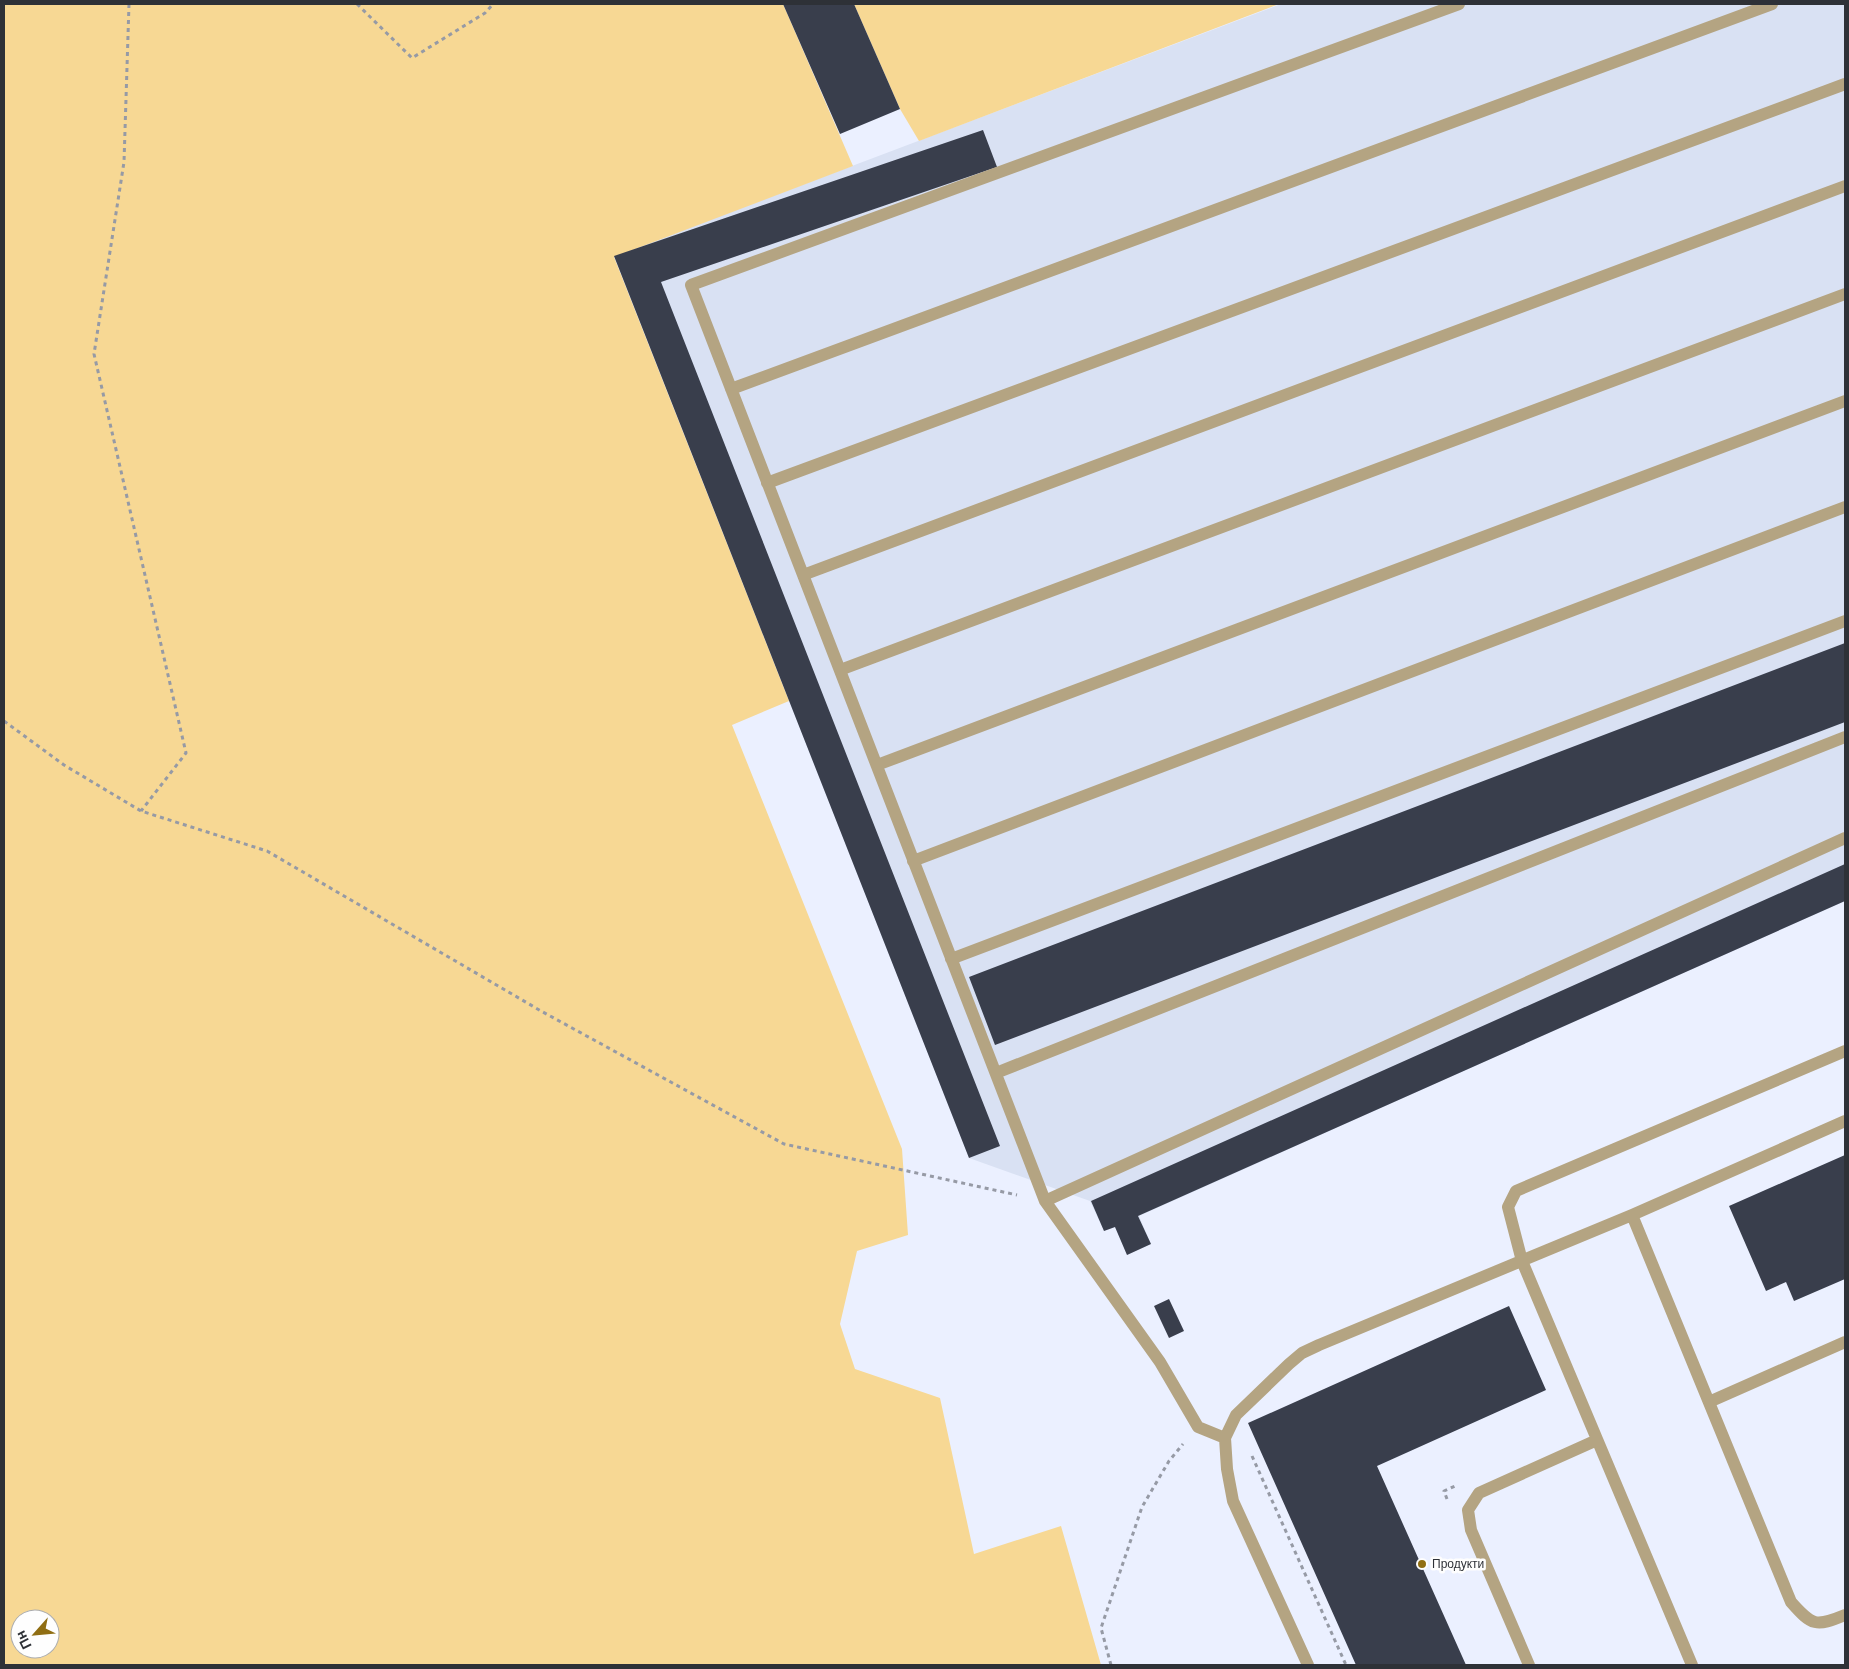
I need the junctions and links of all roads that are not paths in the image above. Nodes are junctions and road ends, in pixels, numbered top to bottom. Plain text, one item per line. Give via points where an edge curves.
1 (1459, 4) edge
2 (1772, 4) edge
3 (1845, 84) edge
4 (1845, 186) edge
5 (1845, 294) edge
6 (731, 389) junction
7 (1845, 401) edge
8 (767, 483) junction
9 (1845, 507) edge
10 (803, 575) junction
11 (1845, 621) edge
12 (840, 670) junction
13 (1845, 737) edge
14 (876, 765) junction
15 (1845, 838) edge
16 (914, 861) junction
17 (952, 959) junction
18 (1845, 1051) edge
19 (996, 1073) junction
20 (1845, 1121) edge
21 (1046, 1201) junction
22 (1632, 1215) junction
23 (1522, 1261) junction
24 (1845, 1342) edge
25 (1709, 1402) junction
26 (1225, 1438) junction
27 (1597, 1440) junction
28 (1845, 1615) edge
29 (1308, 1665) edge
30 (1529, 1665) edge
31 (1692, 1665) edge

1 - 6 lane via 691,285
2 - 6 lane
3 - 8 lane
4 - 10 lane
5 - 12 lane
6 - 8 lane
7 - 14 lane
8 - 10 lane
9 - 16 lane
10 - 12 lane
11 - 17 lane
12 - 14 lane
13 - 19 lane
14 - 16 lane
15 - 21 lane
16 - 17 lane
17 - 19 lane
18 - 23 lane via 1516,1191 1508,1207
19 - 21 lane
20 - 22 lane
21 - 26 lane via 1160,1362 1198,1427
22 - 23 lane
22 - 25 lane
23 - 26 lane via 1302,1353 1236,1415
23 - 27 lane
24 - 25 lane
25 - 28 lane via 1791,1602 1806,1620 1825,1623
26 - 29 lane via 1233,1501
27 - 30 lane via 1479,1493 1468,1510 1471,1530
27 - 31 lane

